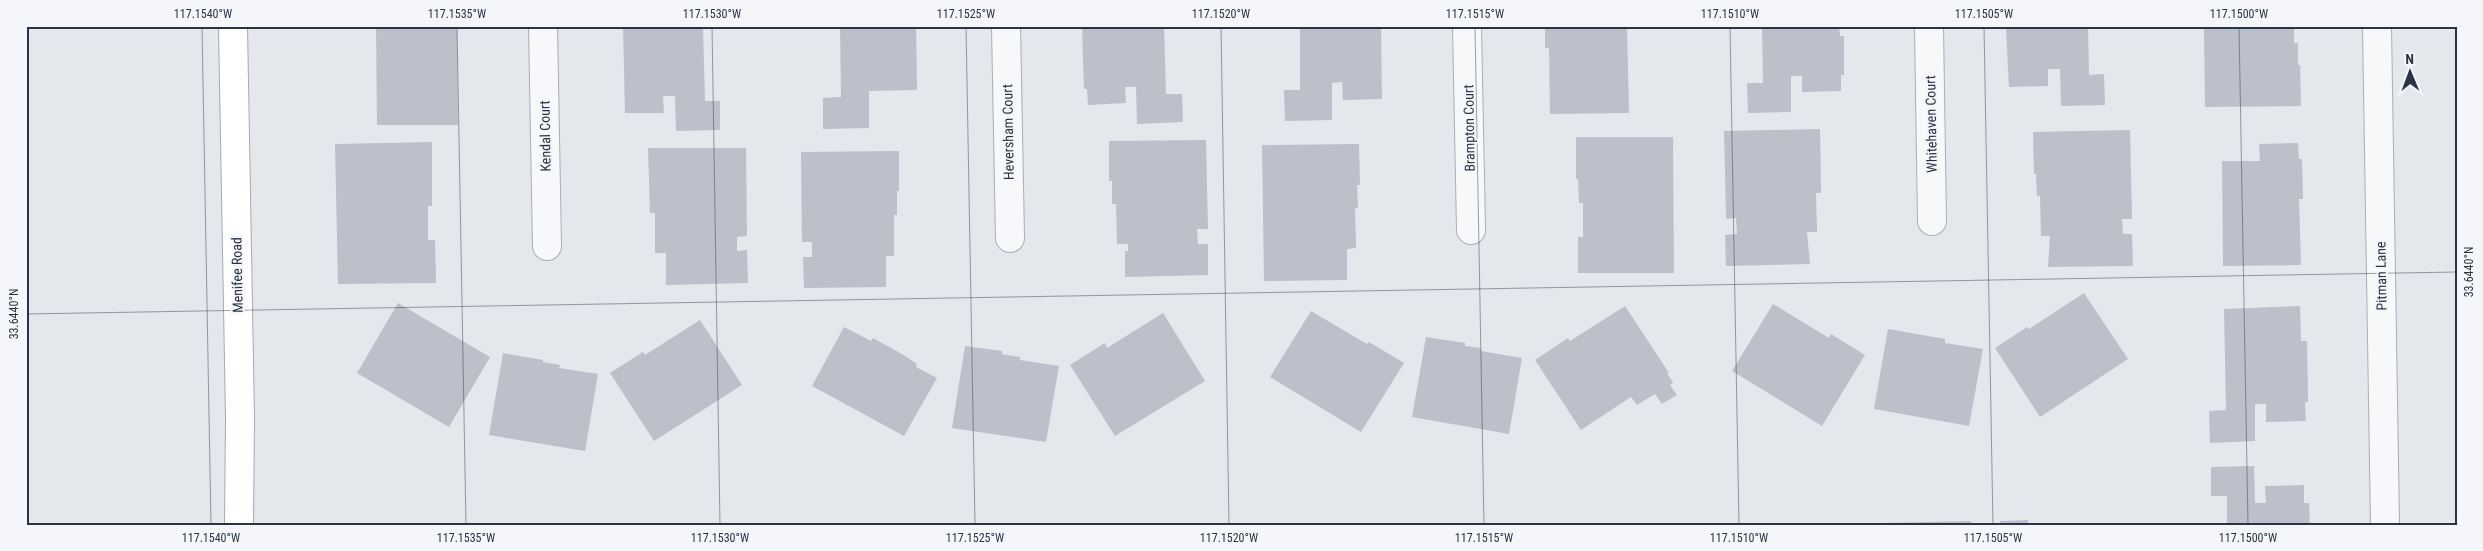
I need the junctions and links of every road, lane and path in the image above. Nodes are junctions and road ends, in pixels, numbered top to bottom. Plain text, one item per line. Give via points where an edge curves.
1 (233, 26) edge
2 (543, 26) edge
3 (1006, 26) edge
4 (1467, 26) edge
5 (1929, 26) edge
6 (2377, 26) edge
7 (1932, 221) dead end
8 (1471, 230) dead end
9 (1010, 238) dead end
10 (548, 246) dead end
11 (239, 525) edge
12 (2385, 525) edge

1 - 11 main road, Menifee Road
2 - 10 street, Kendal Court
3 - 9 street, Heversham Court
4 - 8 street, Brampton Court
5 - 7 street, Whitehaven Court
6 - 12 street, Pitman Lane

